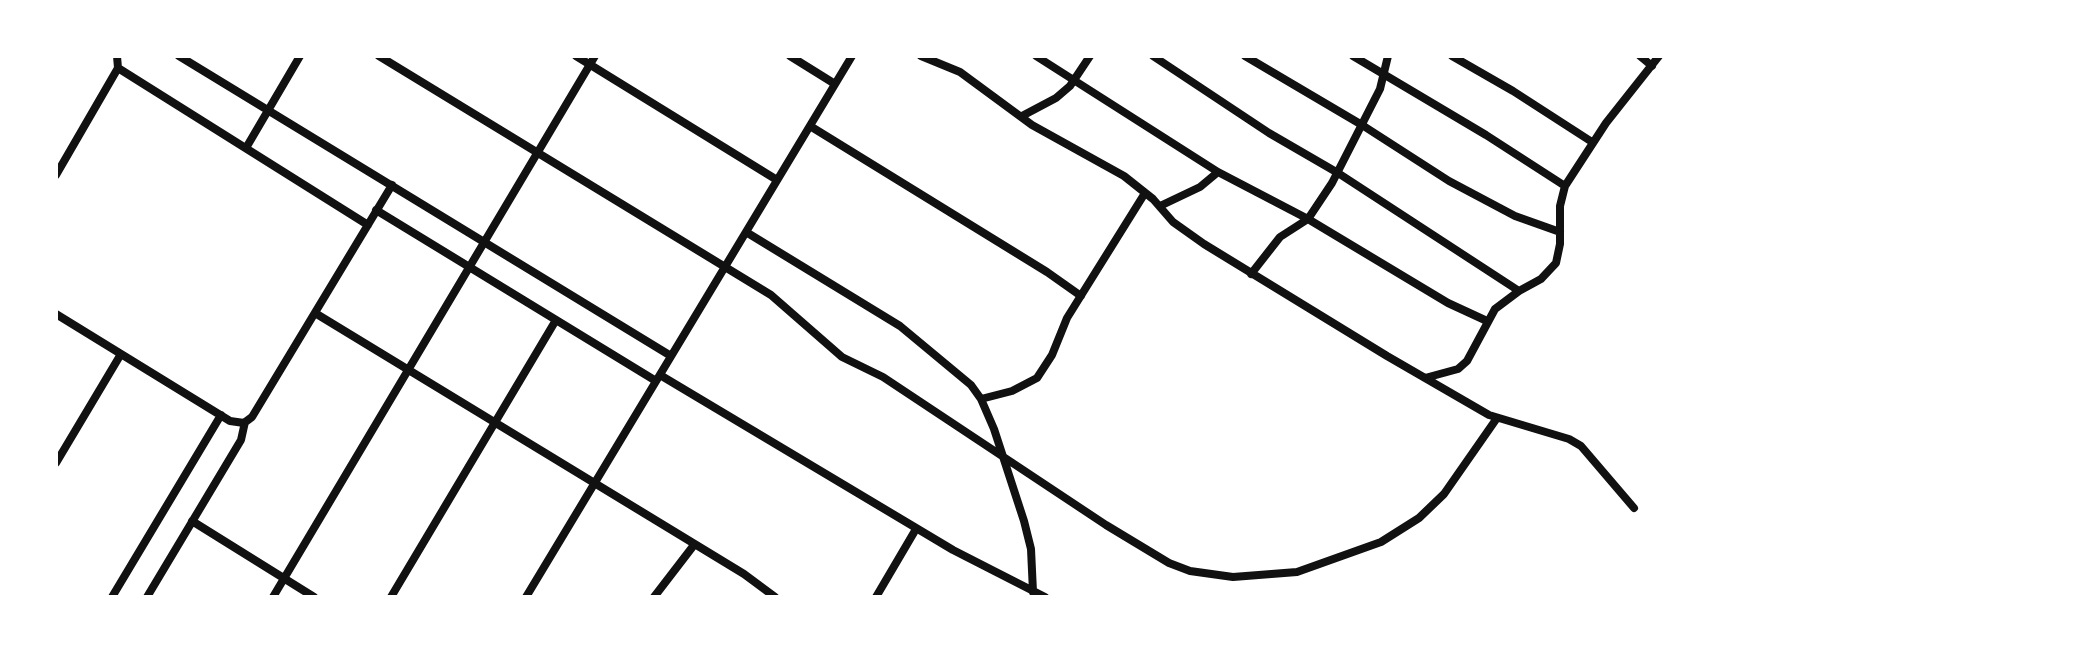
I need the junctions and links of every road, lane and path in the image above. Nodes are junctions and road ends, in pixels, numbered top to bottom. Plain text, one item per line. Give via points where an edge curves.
1 (117, 56) edge
2 (179, 56) edge
3 (300, 56) edge
4 (379, 56) edge
5 (576, 56) edge
6 (790, 56) edge
7 (852, 56) edge
8 (921, 56) edge
9 (1036, 56) edge
10 (1090, 56) edge
11 (1153, 56) edge
12 (1245, 56) edge
13 (1353, 56) edge
14 (1388, 56) edge
15 (1452, 56) edge
16 (1640, 56) edge
17 (1659, 56) edge
18 (592, 60) edge
19 (1652, 66) junction
20 (118, 68) junction
21 (1384, 74) junction
22 (1075, 79) junction
23 (835, 84) junction
24 (268, 110) junction
25 (1022, 116) junction
26 (1362, 125) junction
27 (810, 126) junction
28 (1592, 142) junction
29 (246, 148) junction
30 (56, 149) edge
31 (537, 153) junction
32 (67, 156) junction
33 (1218, 172) junction
34 (1338, 173) junction
35 (56, 175) edge
36 (777, 180) junction
37 (392, 185) junction
38 (1565, 186) junction
39 (1145, 193) junction
40 (1160, 206) junction
41 (376, 210) junction
42 (1308, 219) junction
43 (368, 225) junction
44 (746, 232) junction
45 (1560, 232) junction
46 (484, 242) junction
47 (469, 267) junction
48 (724, 268) junction
49 (1251, 274) junction
50 (1519, 291) junction
51 (1081, 296) junction
52 (315, 313) junction
53 (56, 314) edge
54 (556, 320) junction
55 (1487, 321) junction
56 (121, 354) junction
57 (671, 356) junction
58 (408, 371) junction
59 (658, 378) junction
60 (1425, 378) junction
61 (981, 399) junction
62 (221, 415) junction
63 (1497, 418) junction
64 (245, 422) junction
65 (494, 424) junction
66 (1002, 456) junction
67 (56, 463) edge
68 (594, 485) junction
69 (1634, 508) dead end
70 (192, 521) junction
71 (916, 529) junction
72 (694, 545) junction
73 (284, 578) junction
74 (1033, 592) junction
75 (112, 597) edge
76 (147, 597) edge
77 (273, 597) edge
78 (314, 597) edge
79 (391, 597) edge
80 (526, 597) edge
81 (654, 597) edge
82 (775, 597) edge
83 (876, 597) edge
84 (1045, 597) edge

1 - 20 street
2 - 24 street
3 - 24 street
4 - 31 street
5 - 18 street
6 - 23 street
7 - 23 street
8 - 25 street via 960,72
9 - 22 street
10 - 22 street
11 - 34 street
12 - 26 street
13 - 21 street
14 - 21 street
15 - 28 street
16 - 19 street
17 - 19 street
18 - 31 street
18 - 36 street
19 - 28 street
20 - 29 street
20 - 32 street
21 - 26 street
21 - 38 street
22 - 25 street via 1056,98
22 - 33 street
23 - 27 street
24 - 29 street
24 - 37 street
25 - 39 street
26 - 34 street
26 - 45 street via 1481,198
27 - 36 street
27 - 51 street
28 - 38 street
29 - 43 street
30 - 32 street
31 - 46 street
31 - 48 street
32 - 35 street
33 - 40 street
33 - 42 street
34 - 42 street
34 - 50 street
36 - 44 street
37 - 41 street
37 - 46 street
38 - 45 street
39 - 40 street
39 - 51 street
40 - 49 street via 1183,229
41 - 43 street
41 - 47 street
42 - 49 street via 1280,237
42 - 55 street
43 - 52 street
44 - 48 street
44 - 61 street via 900,326
45 - 50 street via 1556,263
46 - 47 street
46 - 57 street
47 - 54 street
47 - 58 street
48 - 57 street
48 - 66 street via 771,295 842,357 883,377
49 - 60 street
50 - 55 street
51 - 61 street via 1037,378
52 - 58 street
52 - 64 street
53 - 56 street
54 - 59 street
54 - 65 street
55 - 60 street via 1467,361 1458,369
56 - 62 street
56 - 67 street
57 - 59 street
58 - 65 street
58 - 73 street
59 - 68 street
59 - 71 street
60 - 63 street
61 - 66 street
62 - 64 street
62 - 75 street
63 - 66 street via 1444,494 1399,533 1297,572 1261,575 1211,575 1169,563
63 - 69 street via 1581,446
64 - 70 street via 243,436
65 - 68 street
65 - 79 street
66 - 74 street via 1031,549
68 - 72 street
68 - 80 street
70 - 73 street
70 - 76 street
71 - 74 street
71 - 83 street
72 - 81 street
72 - 82 street
73 - 77 street
73 - 78 street
74 - 84 street

